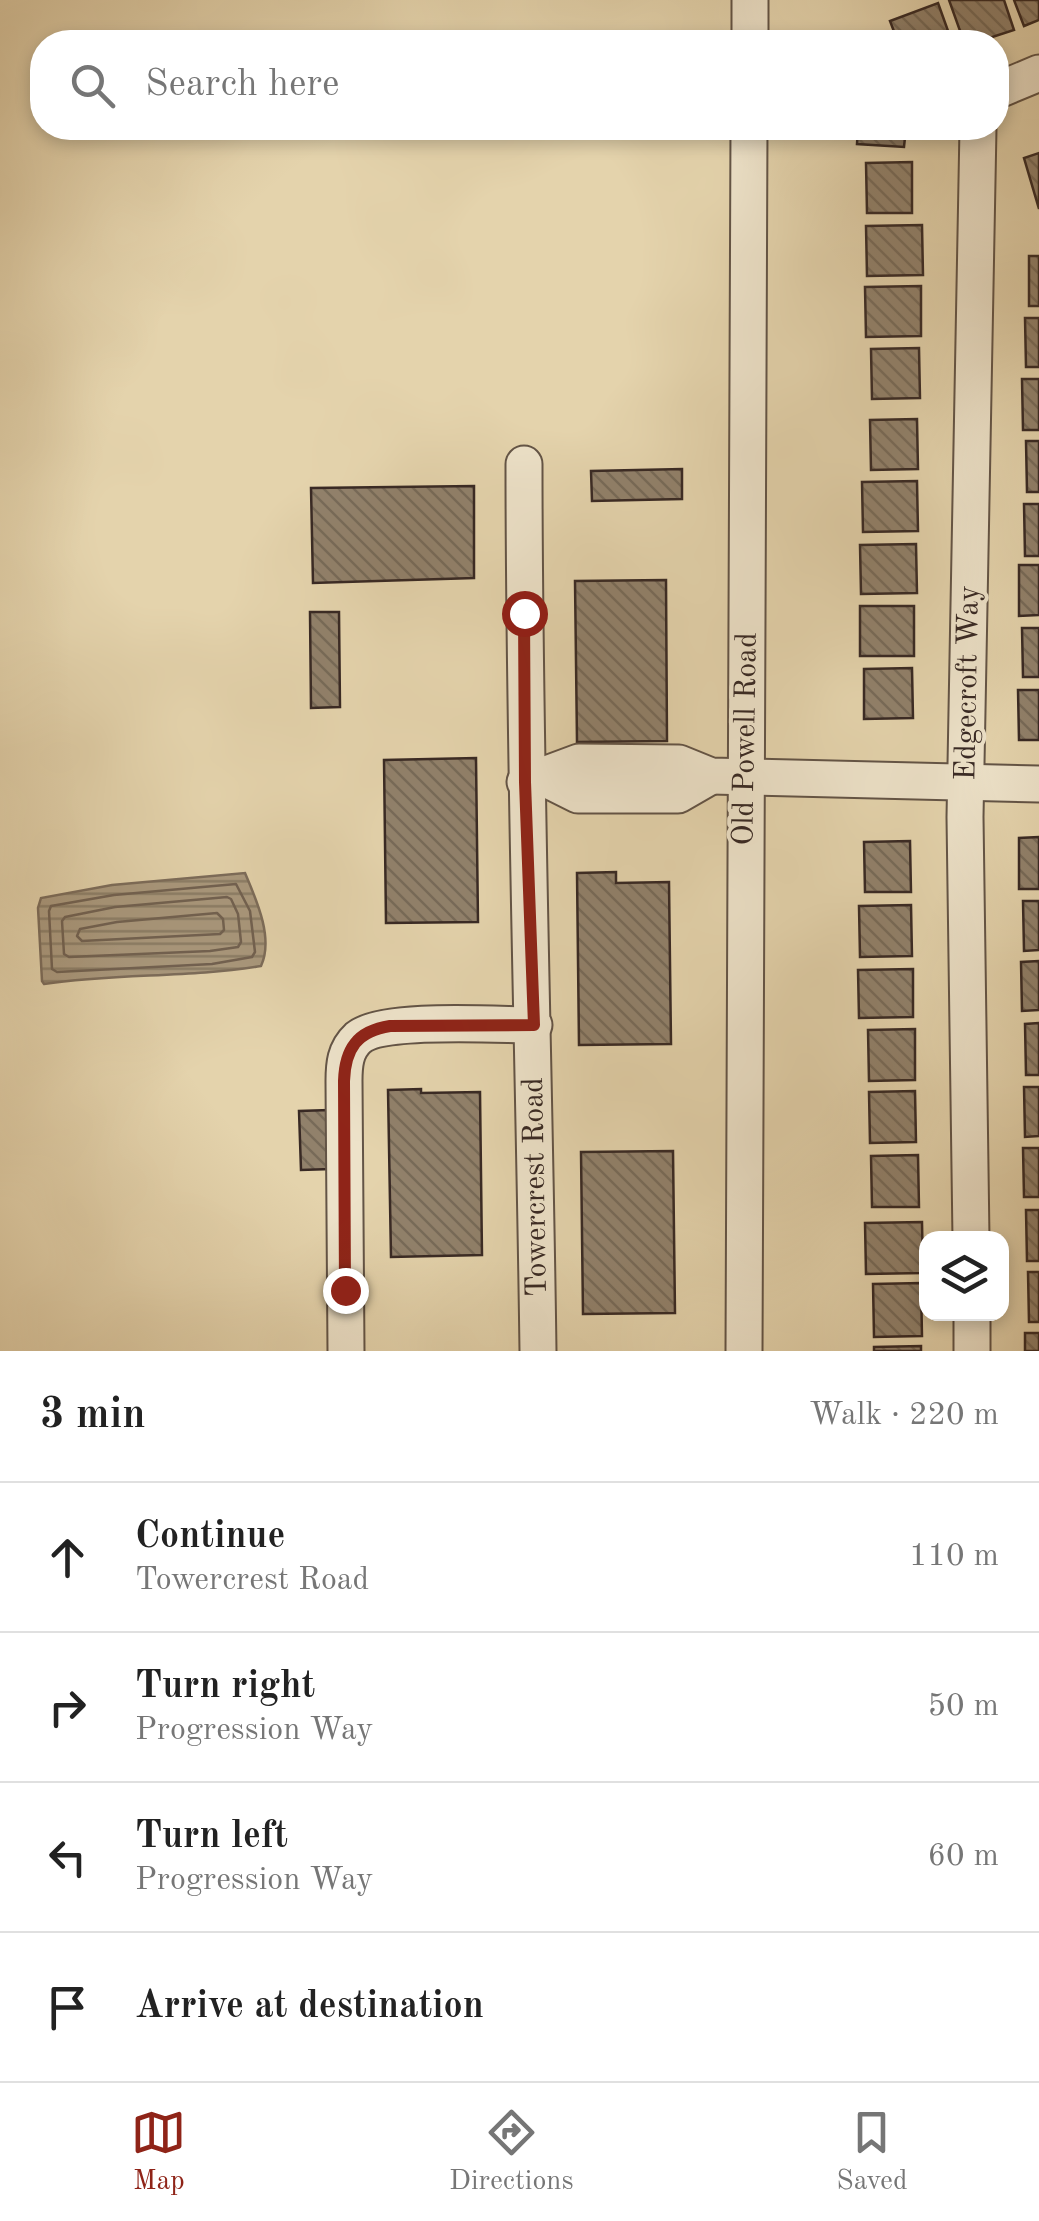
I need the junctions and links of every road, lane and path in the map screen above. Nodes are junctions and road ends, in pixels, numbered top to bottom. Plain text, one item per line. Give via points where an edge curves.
1 (750, 0) edge
2 (750, 30) edge
3 (1039, 74) edge
4 (1009, 85) edge
5 (749, 140) edge
6 (978, 140) edge
7 (524, 464) dead end
8 (728, 776) junction
9 (535, 780) junction
10 (966, 784) junction
11 (1039, 784) edge
12 (534, 1025) junction
13 (971, 1231) edge
14 (972, 1321) edge
15 (346, 1351) edge
16 (538, 1351) edge
17 (744, 1351) edge
18 (972, 1351) edge

1 - 2 street
3 - 4 street
5 - 8 street, Old Powell Road via 750,429
6 - 10 street, Edgecroft Way
7 - 9 street, Towercrest Road
8 - 9 street via 678,795 578,795
8 - 10 street
8 - 17 street, Old Powell Road
9 - 12 street, Towercrest Road
10 - 11 street
10 - 13 street, Edgecroft Way
12 - 15 street via 375,1028 348,1051
12 - 16 street, Towercrest Road
14 - 18 street

